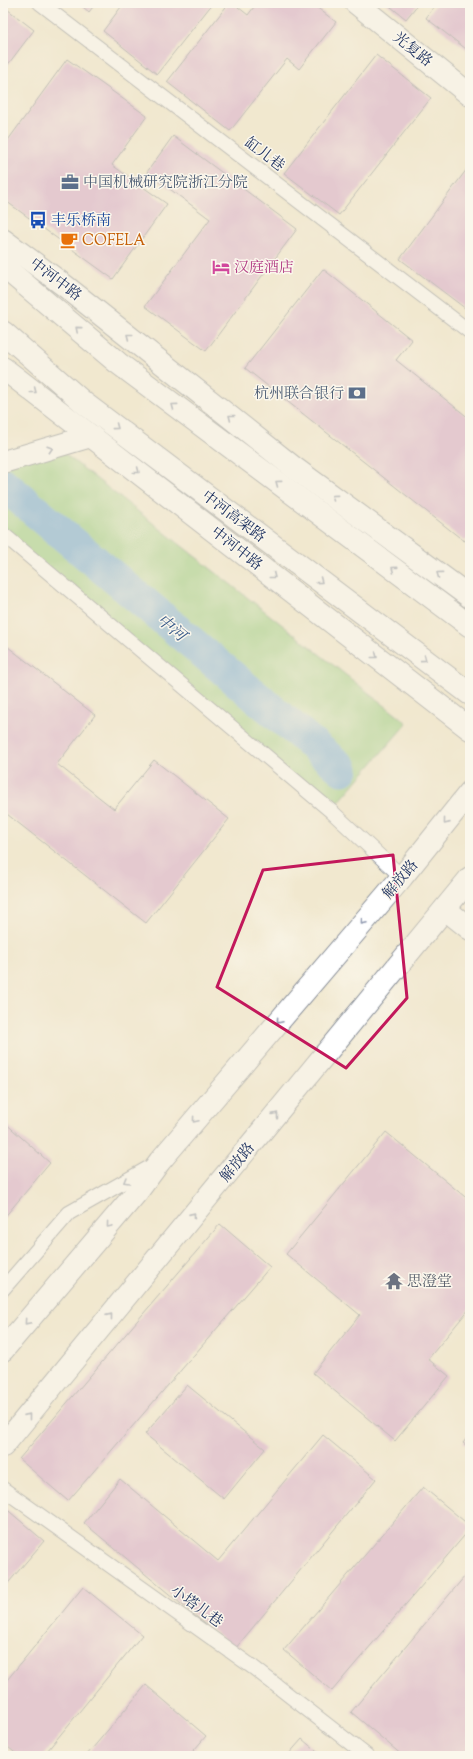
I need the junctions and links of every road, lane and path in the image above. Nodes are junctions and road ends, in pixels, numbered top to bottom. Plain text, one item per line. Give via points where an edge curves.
1 (40, 3) edge
2 (356, 3) edge
3 (470, 95) edge
4 (3, 240) edge
5 (3, 265) edge
6 (3, 332) edge
7 (470, 332) edge
8 (3, 368) edge
9 (91, 436) junction
10 (8, 461) edge
11 (3, 534) edge
12 (470, 597) edge
13 (470, 626) edge
14 (470, 694) edge
15 (470, 729) edge
16 (470, 792) edge
17 (402, 877) junction
18 (470, 878) edge
19 (445, 909) junction
20 (470, 929) edge
21 (160, 1161) junction
22 (3, 1289) edge
23 (3, 1350) edge
24 (3, 1446) edge
25 (3, 1488) edge
26 (367, 1756) edge

1 - 7 lane, 缸儿巷
2 - 3 main road, 光复路
12 -> 4 main road, 中河中路 via 293,467
13 -> 5 main road via 118,363
6 -> 14 main road, 中河高架路 via 84,403
8 -> 9 main road, 中河中路
10 -> 9 main road
9 -> 15 main road, 中河中路
11 - 17 lane via 331,811
16 -> 17 main road, 解放路
17 -> 21 main road, 解放路
18 - 19 main road, 解放路
19 - 20 main road
24 -> 19 main road, 解放路
21 -> 22 lane via 69,1213
21 -> 23 main road, 解放路 via 132,1198
25 - 26 lane, 小塔儿巷 via 254,1668

